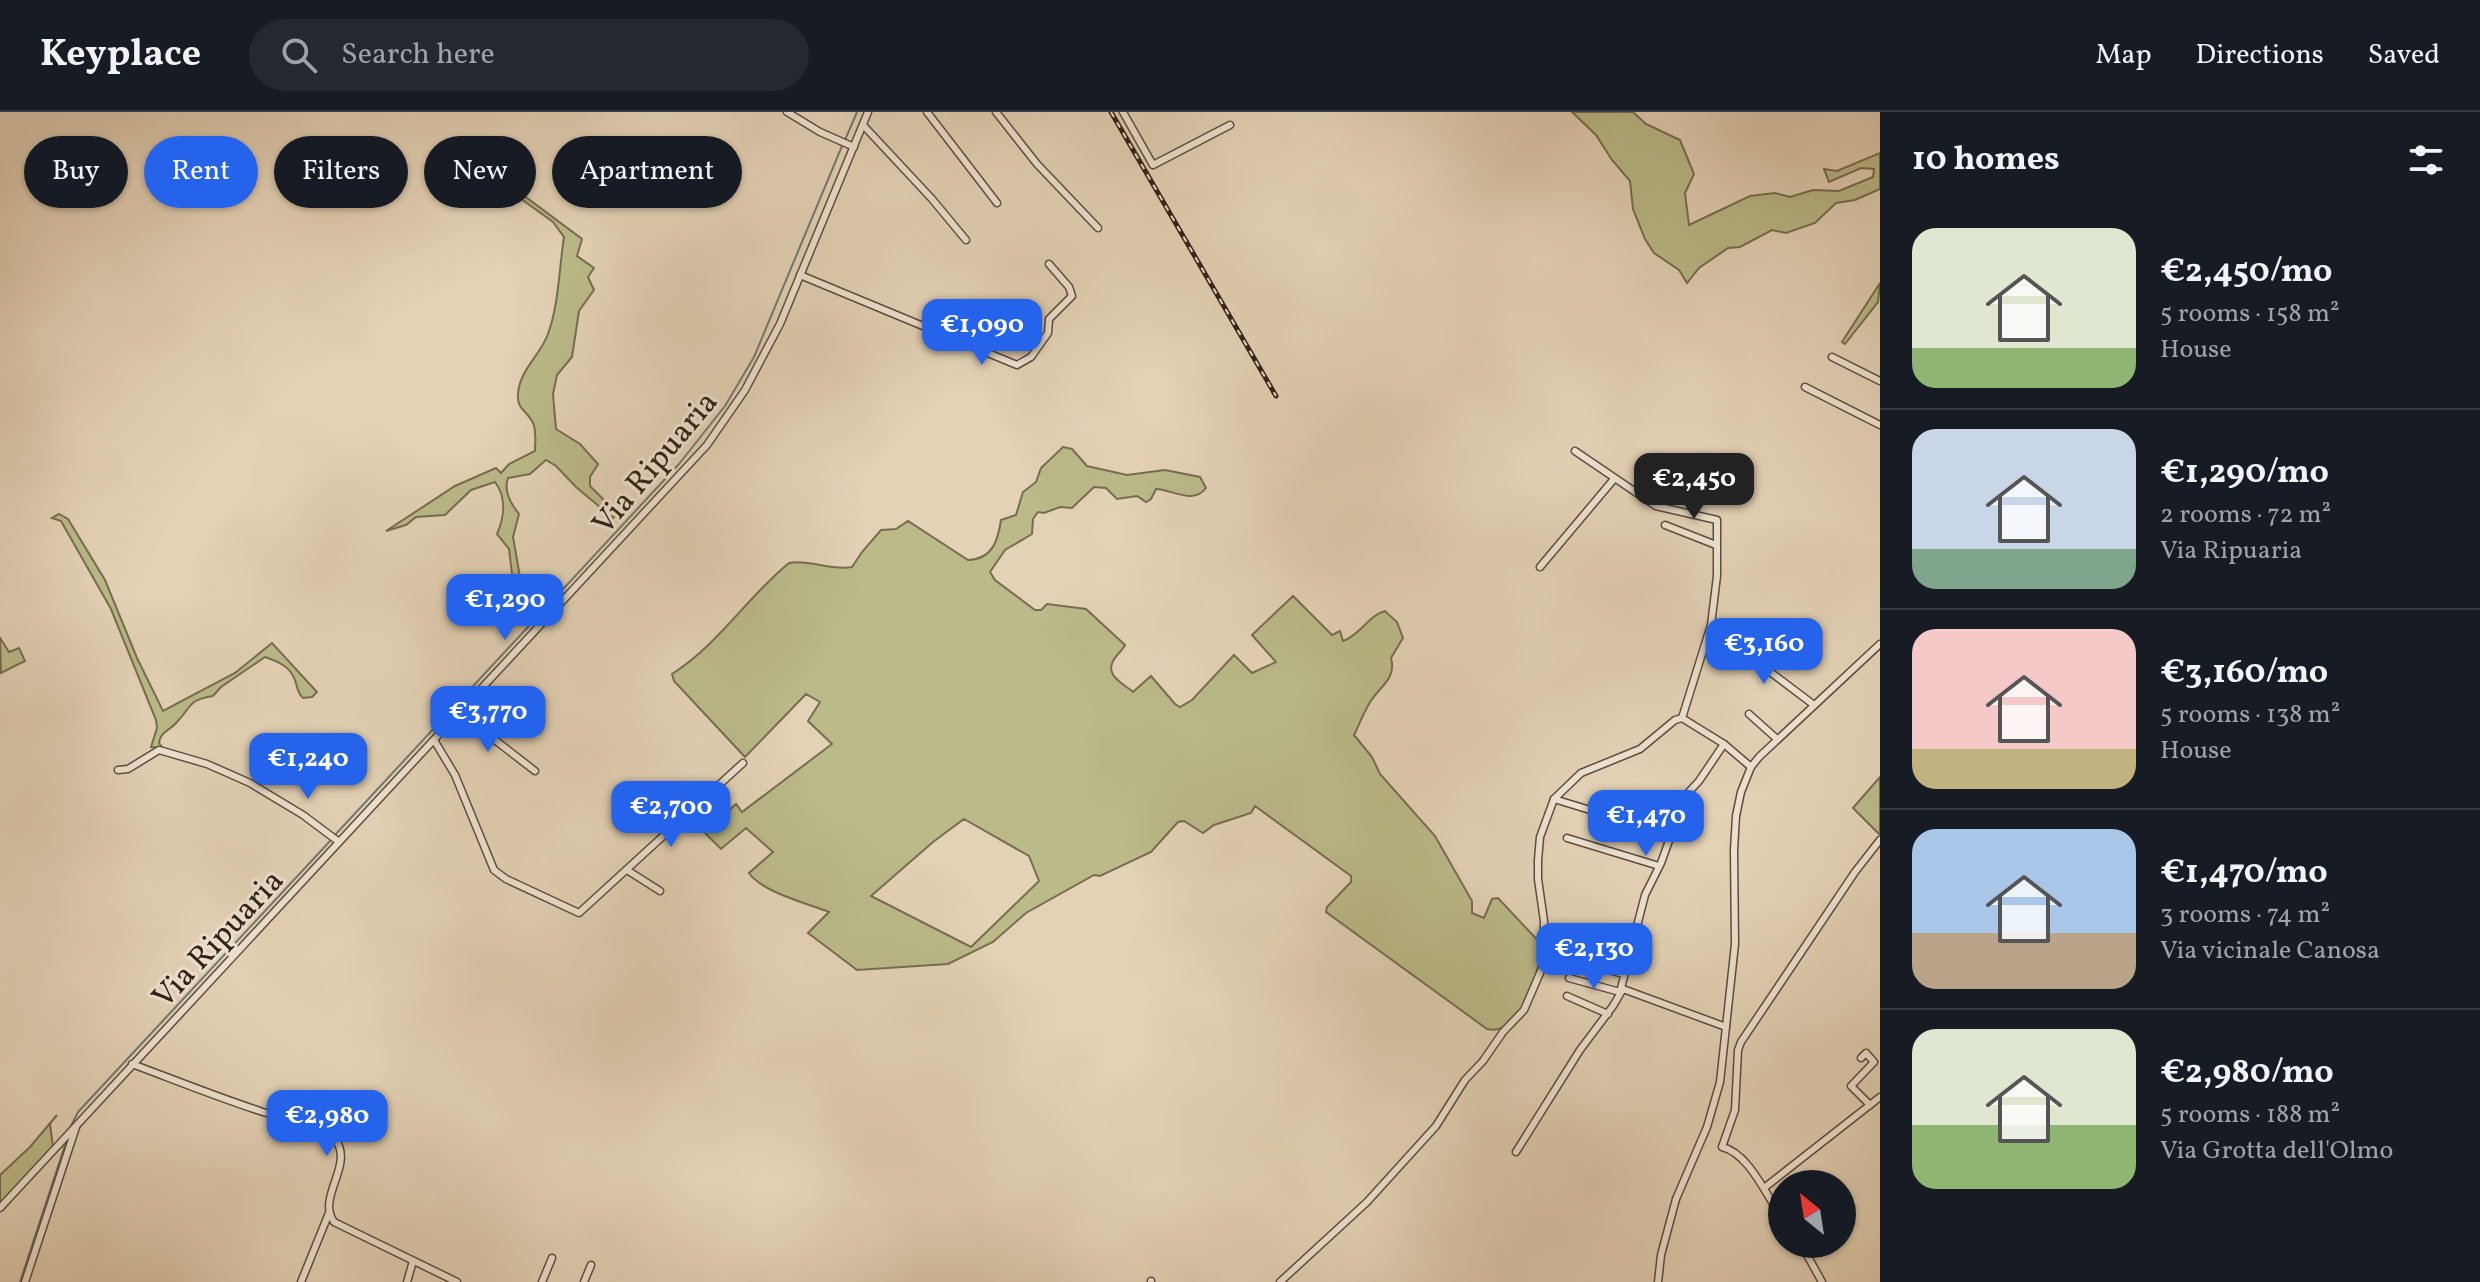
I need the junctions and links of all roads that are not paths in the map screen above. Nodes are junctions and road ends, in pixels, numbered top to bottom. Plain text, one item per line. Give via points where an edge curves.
1 (787, 112) edge
2 (868, 112) edge
3 (927, 112) edge
4 (996, 112) edge
5 (1123, 112) edge
6 (863, 125) junction
7 (1230, 125) dead end
8 (852, 146) junction
9 (997, 203) dead end
10 (1098, 228) dead end
11 (966, 240) dead end
12 (1049, 264) dead end
13 (800, 275) junction
14 (1832, 357) dead end
15 (1880, 381) edge
16 (1805, 387) dead end
17 (1880, 425) edge
18 (1575, 451) dead end
19 (1614, 479) junction
20 (1665, 525) dead end
21 (1716, 545) junction
22 (1540, 567) dead end
23 (1732, 643) dead end
24 (1880, 644) edge
25 (1814, 705) junction
26 (460, 713) junction
27 (1749, 714) dead end
28 (1682, 718) junction
29 (1777, 739) junction
30 (434, 740) junction
31 (1724, 744) junction
32 (743, 763) dead end
33 (1751, 767) junction
34 (118, 770) dead end
35 (535, 771) dead end
36 (1554, 799) junction
37 (1672, 835) junction
38 (1567, 838) dead end
39 (1880, 840) edge
40 (339, 842) junction
41 (1659, 866) junction
42 (627, 870) junction
43 (660, 891) dead end
44 (1567, 960) dead end
45 (1624, 974) junction
46 (1569, 978) dead end
47 (1620, 992) junction
48 (1567, 996) dead end
49 (1608, 1014) junction
50 (1726, 1027) junction
51 (1861, 1058) dead end
52 (132, 1064) junction
53 (1879, 1100) edge
54 (1870, 1105) junction
55 (76, 1127) junction
56 (1516, 1152) dead end
57 (1764, 1188) junction
58 (1768, 1195) edge
59 (0, 1208) edge
60 (329, 1213) junction
61 (552, 1258) dead end
62 (1809, 1258) edge
63 (413, 1261) junction
64 (591, 1265) dead end
65 (452, 1281) edge
66 (25, 1282) edge
67 (301, 1282) edge
68 (407, 1282) edge
69 (542, 1282) edge
70 (584, 1282) edge
71 (1280, 1282) edge
72 (1658, 1282) edge
73 (1822, 1282) edge

1 - 8 street
2 - 6 street, Via Ripuaria
3 - 9 street
4 - 10 street
5 - 7 street via 1153,165
6 - 8 street, Via Ripuaria
6 - 11 street
8 - 13 street, Via Ripuaria
12 - 13 street via 1072,296 1049,319 1048,333 1031,357 1017,365
13 - 26 street, Via Ripuaria via 765,356 707,445
14 - 15 street
16 - 17 street
18 - 19 street
19 - 21 street via 1663,509 1717,520
19 - 22 street
20 - 21 street
21 - 28 street via 1711,625
23 - 25 street
24 - 25 street
25 - 29 street
26 - 30 street, Via Ripuaria
26 - 35 street
27 - 29 street
28 - 31 street
28 - 36 street via 1640,749 1581,773
29 - 33 street
30 - 40 street, Via Ripuaria
30 - 42 street via 498,875 579,913
31 - 33 street
31 - 37 street via 1685,796
32 - 42 street
33 - 50 street via 1736,816 1735,944
34 - 40 street via 159,750 207,764 250,783
36 - 37 street
36 - 71 street via 1538,860 1543,966 1524,1010 1465,1080 1436,1126 1367,1202
37 - 41 street
38 - 41 street
39 - 57 street via 1738,1050 1735,1110 1722,1147
40 - 52 street, Via Ripuaria
41 - 45 street via 1645,895
42 - 43 street
44 - 45 street
45 - 47 street
46 - 47 street
47 - 49 street
47 - 50 street via 1626,988
48 - 49 street
49 - 56 street
50 - 72 street via 1716,1101 1676,1199
51 - 54 street via 1866,1053 1874,1062 1851,1086
52 - 55 street, Via Ripuaria
52 - 60 street via 335,1139 342,1155
53 - 54 street
54 - 57 street
55 - 59 street, Via Ripuaria
55 - 66 street
57 - 58 street
60 - 63 street via 334,1222
60 - 67 street
61 - 69 street
62 - 73 street
63 - 65 street
63 - 68 street
64 - 70 street

